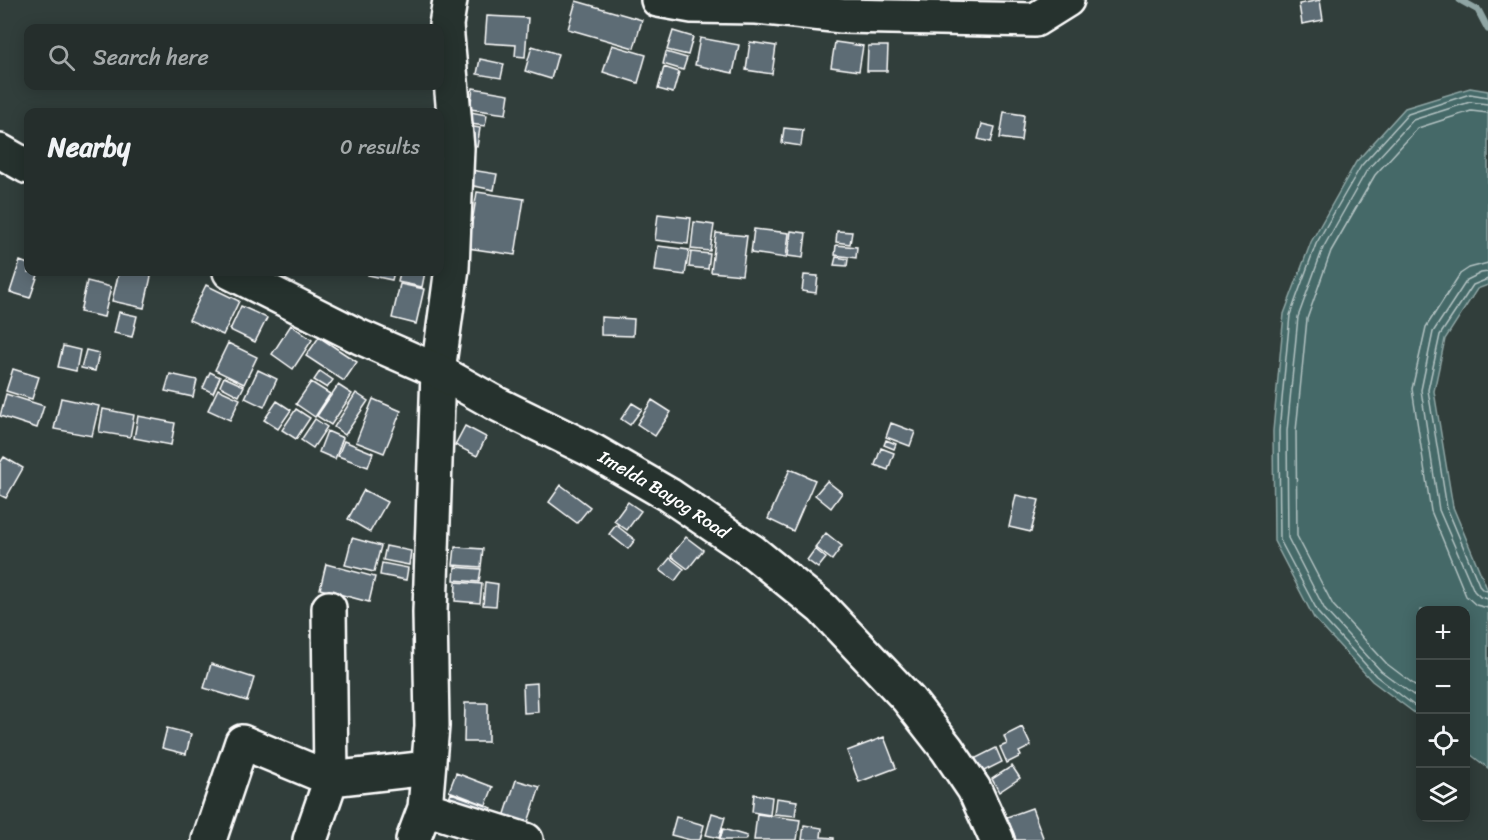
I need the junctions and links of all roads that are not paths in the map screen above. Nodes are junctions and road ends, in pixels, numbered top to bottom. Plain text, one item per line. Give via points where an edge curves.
1 (658, 0) edge
2 (1067, 0) edge
3 (453, 2) edge
4 (0, 151) edge
5 (24, 165) edge
6 (238, 276) edge
7 (438, 371) junction
8 (329, 608) dead end
9 (428, 768) junction
10 (331, 779) junction
11 (425, 808) junction
12 (209, 840) edge
13 (310, 840) edge
14 (413, 840) edge
15 (526, 840) edge
16 (997, 840) edge

1 - 2 street via 692,6 757,7 842,16 1035,21
3 - 7 street via 446,25 458,148 452,268
4 - 5 street
6 - 7 street, Imelda Bayog Road
7 - 9 street
7 - 16 street, Imelda Bayog Road via 669,495 753,552 822,608 908,699 947,749 975,789
8 - 10 street
9 - 10 street
9 - 11 street
10 - 12 street via 242,741
10 - 13 street
11 - 14 street
11 - 15 street

